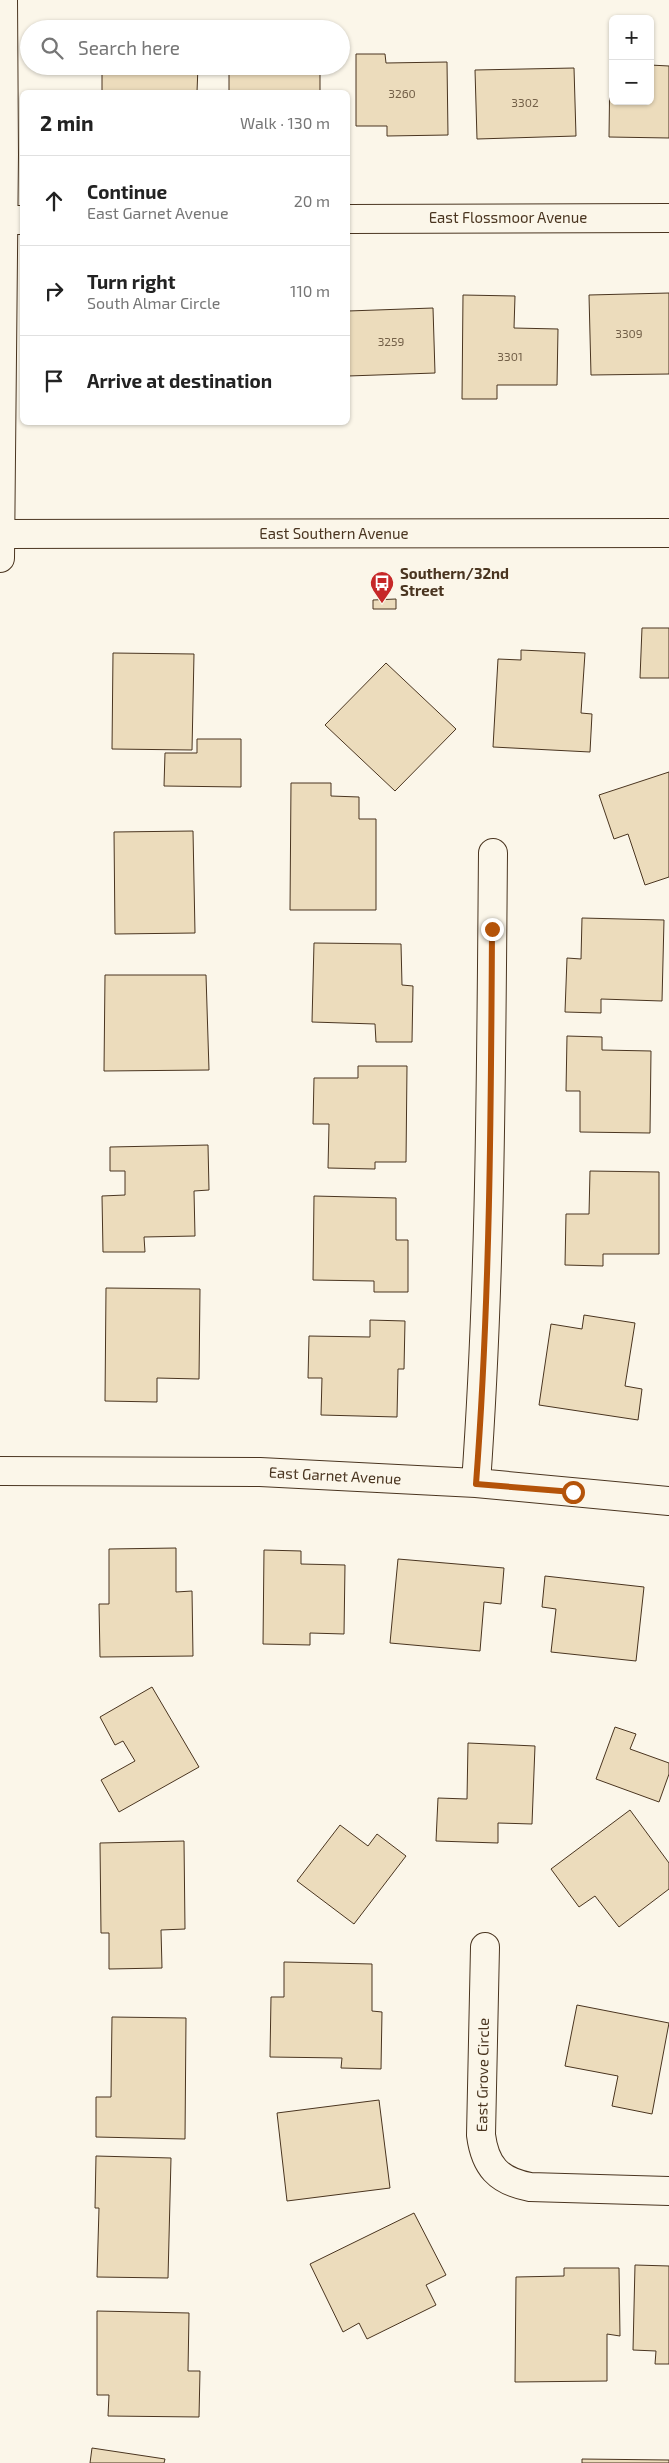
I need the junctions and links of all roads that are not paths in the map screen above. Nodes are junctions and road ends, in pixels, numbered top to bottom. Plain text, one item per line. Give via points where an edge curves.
1 (3, 0) edge
2 (669, 218) edge
3 (350, 219) edge
4 (13, 220) edge
5 (669, 533) edge
6 (0, 534) edge
7 (0, 558) edge
8 (493, 853) dead end
9 (0, 1471) edge
10 (476, 1484) junction
11 (669, 1501) edge
12 (485, 1947) dead end
13 (669, 2191) edge

1 - 4 street
2 - 3 street, East Flossmoor Avenue
4 - 6 street
5 - 6 street, East Southern Avenue
6 - 7 street
8 - 10 street via 489,1233
9 - 10 street, East Garnet Avenue via 260,1472
10 - 11 street, East Garnet Avenue
12 - 13 street, East Grove Circle via 481,2134 483,2150 490,2165 514,2184

